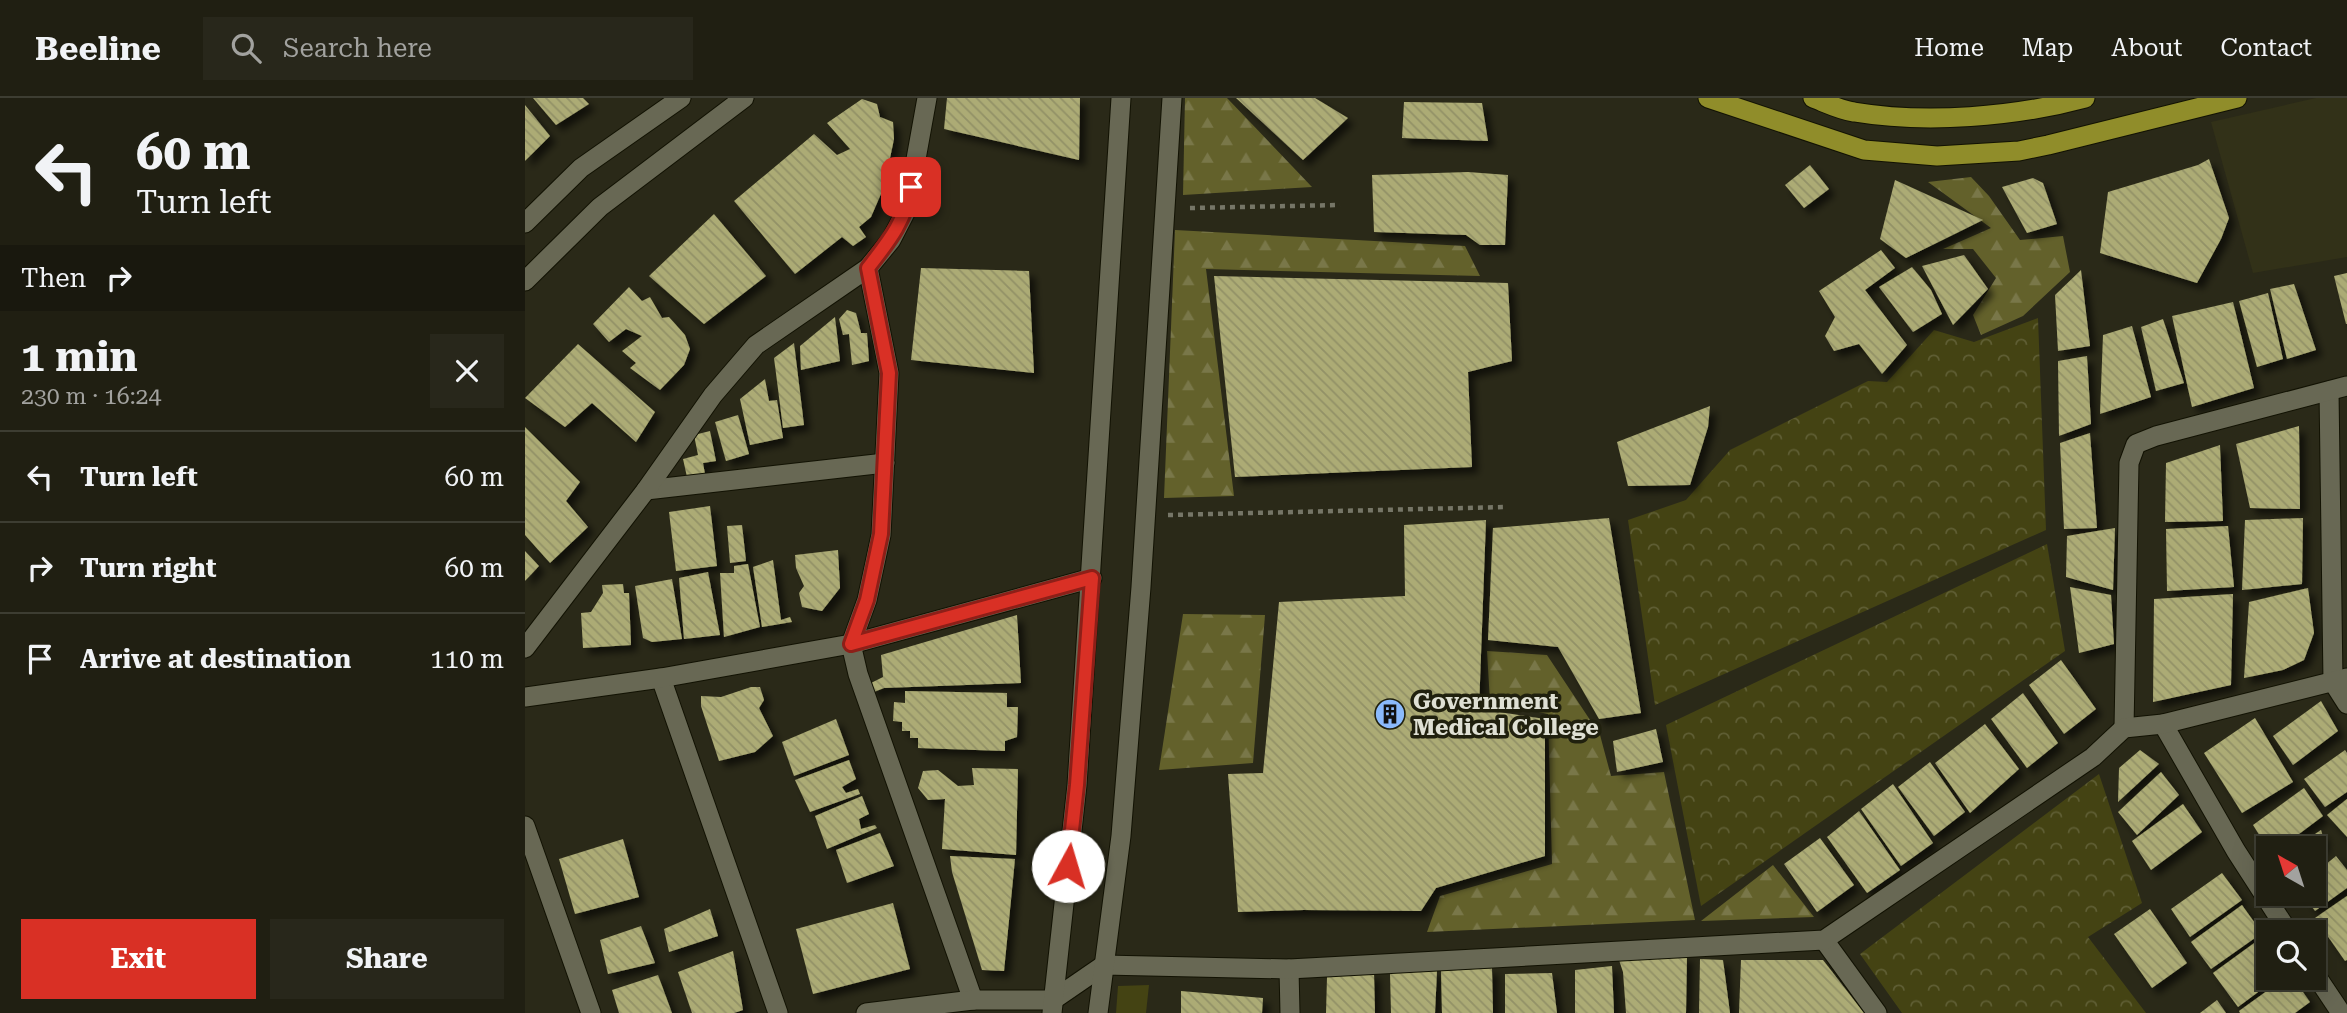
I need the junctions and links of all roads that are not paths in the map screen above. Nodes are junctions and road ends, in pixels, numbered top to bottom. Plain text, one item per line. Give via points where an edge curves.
1 (681, 98) edge
2 (744, 98) edge
3 (927, 98) edge
4 (1121, 98) edge
5 (1172, 98) edge
6 (1708, 98) edge
7 (1813, 98) edge
8 (2085, 98) edge
9 (2237, 98) edge
10 (1837, 103) edge
11 (2044, 104) edge
12 (525, 223) edge
13 (868, 268) junction
14 (525, 281) edge
15 (2338, 388) edge
16 (885, 463) junction
17 (646, 490) junction
18 (1092, 578) junction
19 (851, 644) junction
20 (525, 648) edge
21 (661, 678) junction
22 (2340, 680) edge
23 (525, 697) edge
24 (2347, 704) edge
25 (2163, 724) junction
26 (2124, 728) junction
27 (525, 826) edge
28 (2281, 920) edge
29 (1824, 940) junction
30 (1104, 965) junction
31 (1289, 969) junction
32 (2326, 988) edge
33 (973, 1000) junction
34 (1053, 1007) edge
35 (2342, 1008) edge
36 (591, 1013) edge
37 (778, 1013) edge
38 (866, 1013) edge
39 (1098, 1013) edge
40 (1290, 1013) edge
41 (1877, 1013) edge

1 - 12 street via 581,168
2 - 14 street via 600,207
3 - 13 street via 907,209 891,240
4 - 18 street
5 - 30 street via 1121,836
6 - 9 main road via 1864,150 1937,156 2019,151
7 - 10 main road
8 - 11 main road
10 - 11 main road via 1852,112 1938,118
13 - 16 street via 889,373
13 - 17 street via 756,345 713,395
15 - 22 street
15 - 26 street via 2136,444 2129,463
16 - 17 street
16 - 19 street via 881,534 867,600
17 - 20 street
18 - 19 street
18 - 34 street via 1077,785
19 - 21 street
19 - 33 street
21 - 23 street
21 - 37 street
22 - 24 street
22 - 25 street
25 - 26 street
25 - 28 street
26 - 29 street via 2093,757
27 - 36 street
29 - 31 street
29 - 41 street
30 - 31 street
30 - 34 street
30 - 39 street
31 - 40 street
32 - 35 street
33 - 34 street
33 - 38 street

